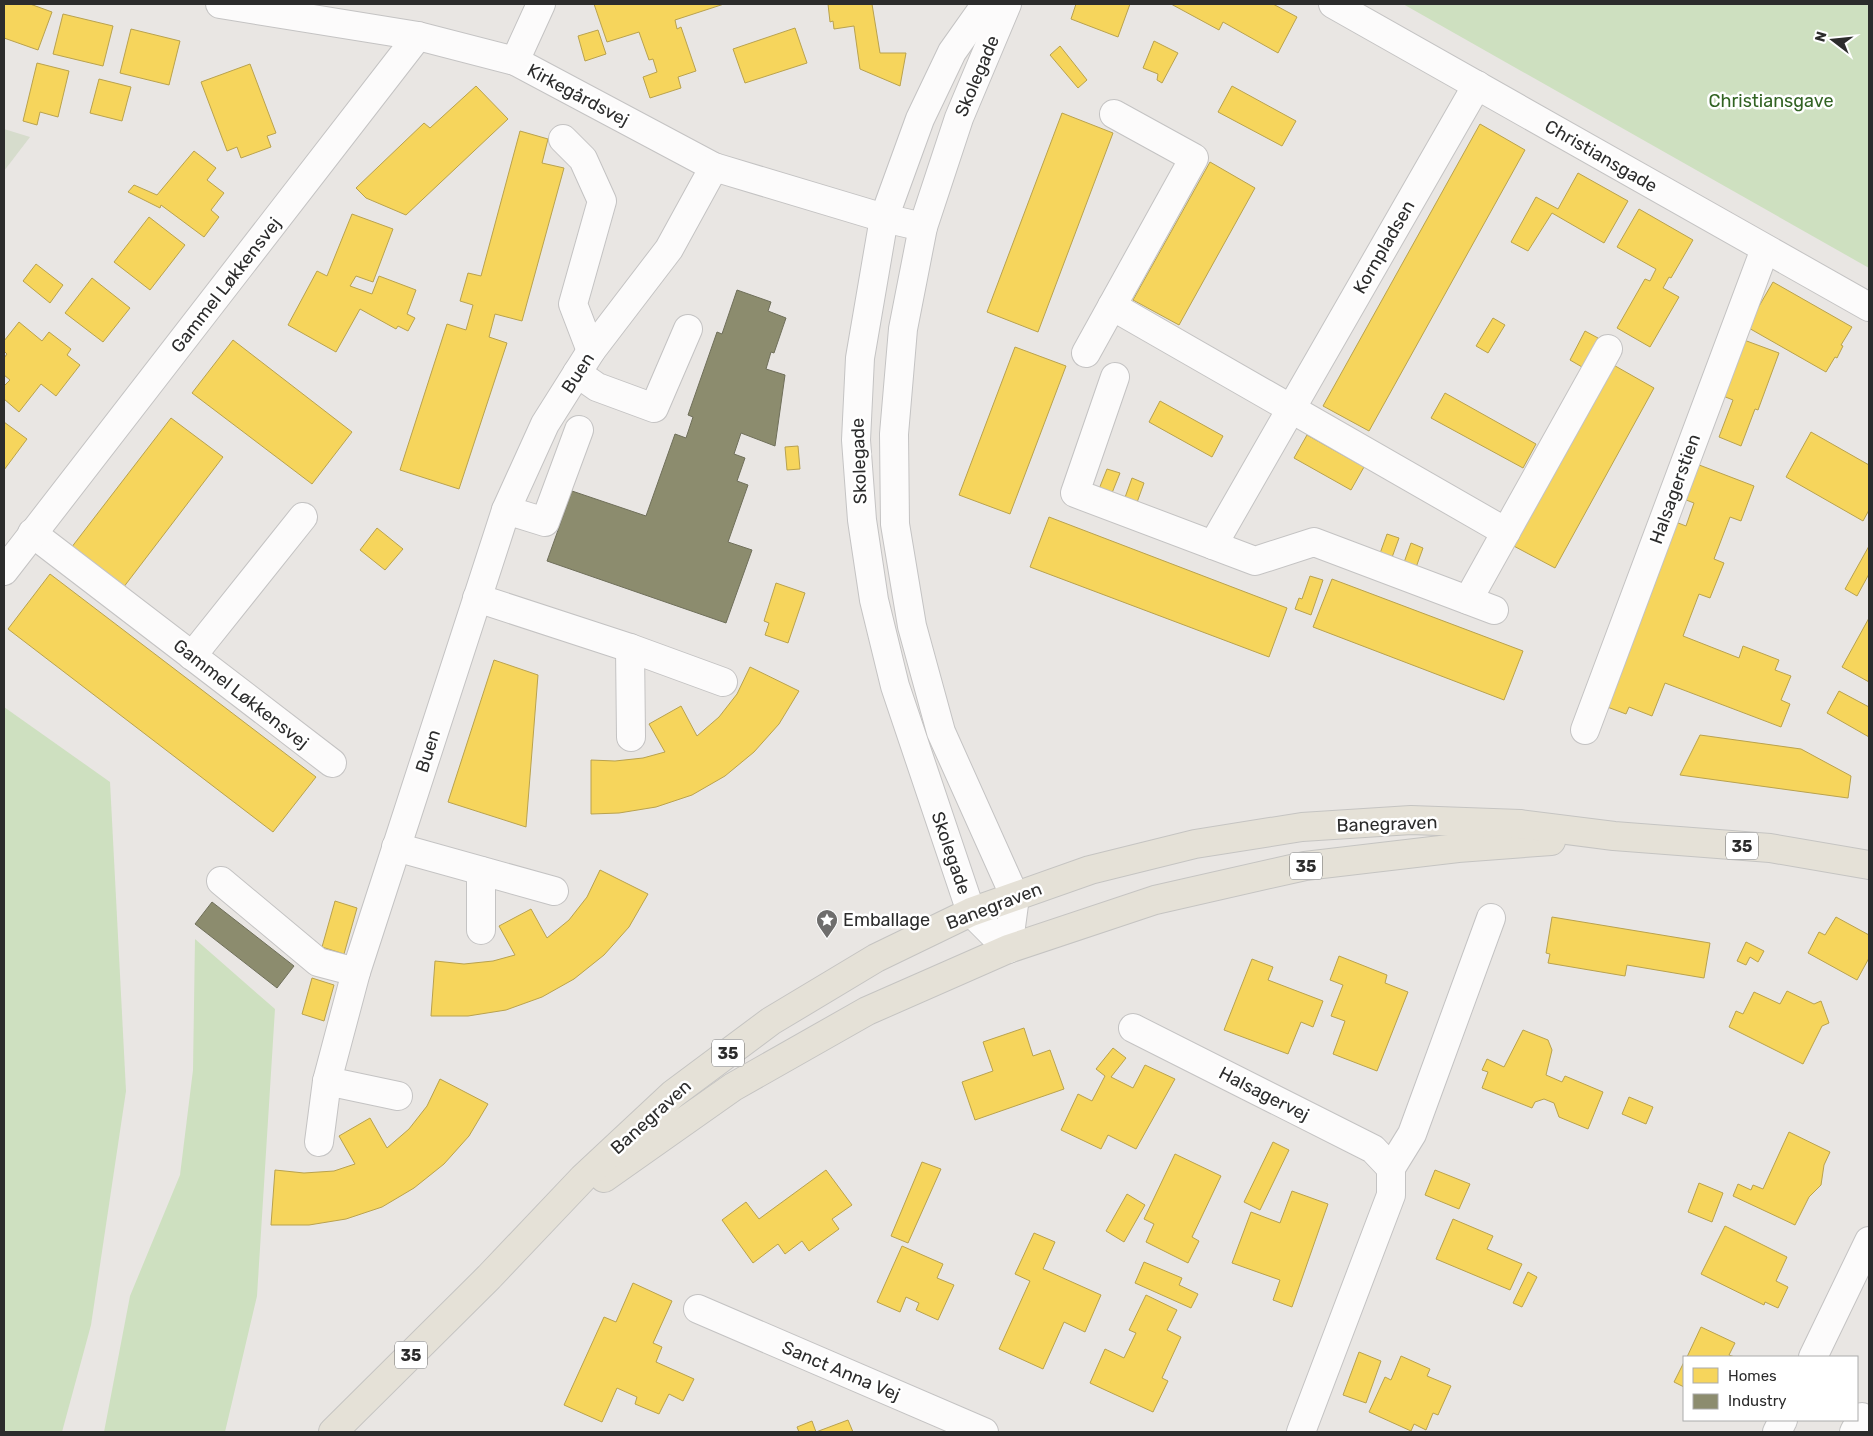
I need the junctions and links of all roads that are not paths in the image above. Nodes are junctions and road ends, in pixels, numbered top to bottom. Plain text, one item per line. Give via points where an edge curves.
1 (220, 4) edge
2 (541, 4) edge
3 (986, 4) edge
4 (1007, 4) edge
5 (1333, 4) edge
6 (418, 36) junction
7 (515, 61) junction
8 (1477, 85) junction
9 (1114, 114) dead end
10 (563, 139) dead end
11 (714, 166) junction
12 (884, 218) junction
13 (923, 227) junction
14 (1765, 249) junction
15 (1112, 306) junction
16 (1869, 308) edge
17 (688, 329) dead end
18 (1608, 349) dead end
19 (1086, 353) dead end
20 (584, 362) junction
21 (1115, 377) dead end
22 (1291, 408) junction
23 (578, 430) dead end
24 (506, 510) junction
25 (303, 517) dead end
26 (1506, 532) junction
27 (32, 533) junction
28 (1212, 545) junction
29 (4, 571) edge
30 (477, 598) junction
31 (1468, 600) junction
32 (1494, 610) dead end
33 (630, 648) junction
34 (192, 656) junction
35 (723, 682) dead end
36 (1585, 730) dead end
37 (632, 737) dead end
38 (332, 763) dead end
39 (1614, 836) junction
40 (396, 847) junction
41 (1869, 865) edge
42 (481, 871) junction
43 (221, 881) dead end
44 (554, 891) dead end
45 (1015, 897) junction
46 (971, 912) junction
47 (1491, 918) dead end
48 (482, 930) dead end
49 (1008, 949) junction
50 (356, 972) junction
51 (1133, 1028) dead end
52 (327, 1081) junction
53 (398, 1096) dead end
54 (319, 1142) dead end
55 (1391, 1168) junction
56 (1869, 1241) edge
57 (489, 1277) junction
58 (698, 1310) dead end
59 (1813, 1356) edge
60 (333, 1432) edge
61 (984, 1432) edge
62 (1301, 1432) edge

1 - 6 street, Kirkegårdsvej
2 - 7 street
3 - 12 street, Skolegade via 952,52 920,119
4 - 13 street, Skolegade via 959,118
5 - 8 street, Christiansgade
6 - 7 street, Kirkegårdsvej
6 - 27 street, Gammel Løkkensvej
7 - 11 street, Kirkegårdsvej
8 - 14 street, Christiansgade
8 - 22 street, Kornpladsen
9 - 15 street via 1194,158
10 - 20 street via 583,159 602,201 573,304
11 - 12 street, Kirkegårdsvej
11 - 20 street, Buen via 669,249
12 - 13 street, Kirkegårdsvej
12 - 46 street, Skolegade via 860,358 856,440 862,520 874,600 894,686
13 - 45 street, Skolegade via 903,329 894,434 895,524 912,626 941,732
14 - 16 street, Christiansgade
14 - 36 street, Halsagerstien
15 - 19 street
15 - 22 street
17 - 20 street via 654,408 597,387
18 - 26 street
20 - 24 street, Buen via 545,424
21 - 28 street via 1075,493
22 - 26 street
22 - 28 street, Kornpladsen
23 - 24 street via 544,522
24 - 30 street, Buen
25 - 34 street
26 - 31 street
27 - 29 street, Gammel Løkkensvej
27 - 34 street, Gammel Løkkensvej
28 - 31 street via 1255,561 1314,542
30 - 33 street
30 - 40 street, Buen
31 - 32 street
33 - 35 street
33 - 37 street
34 - 38 street, Gammel Løkkensvej
39 - 41 main road, Banegraven / 35 via 1770,848
39 - 45 main road, Banegraven / 35 via 1520,824 1411,820 1302,827 1195,844 1090,870
39 - 49 main road, Banegraven / 35 via 1458,848 1305,866 1154,900
40 - 42 street
40 - 50 street, Buen
42 - 44 street
42 - 48 street
43 - 50 street via 318,962
45 - 46 main road, Banegraven / 35
45 - 49 street
46 - 49 street, Skolegade
46 - 57 main road, Banegraven / 35 via 876,958 771,1021 673,1094 584,1178
47 - 55 street via 1412,1134
49 - 57 main road, Banegraven / 35 via 867,1011 733,1087 606,1176
50 - 52 street, Buen
51 - 55 street, Halsagervej via 1373,1149
52 - 53 street
52 - 54 street, Buen
55 - 62 street via 1391,1195
56 - 59 street
57 - 60 main road, Banegraven / 35
58 - 61 street, Sanct Anna Vej

